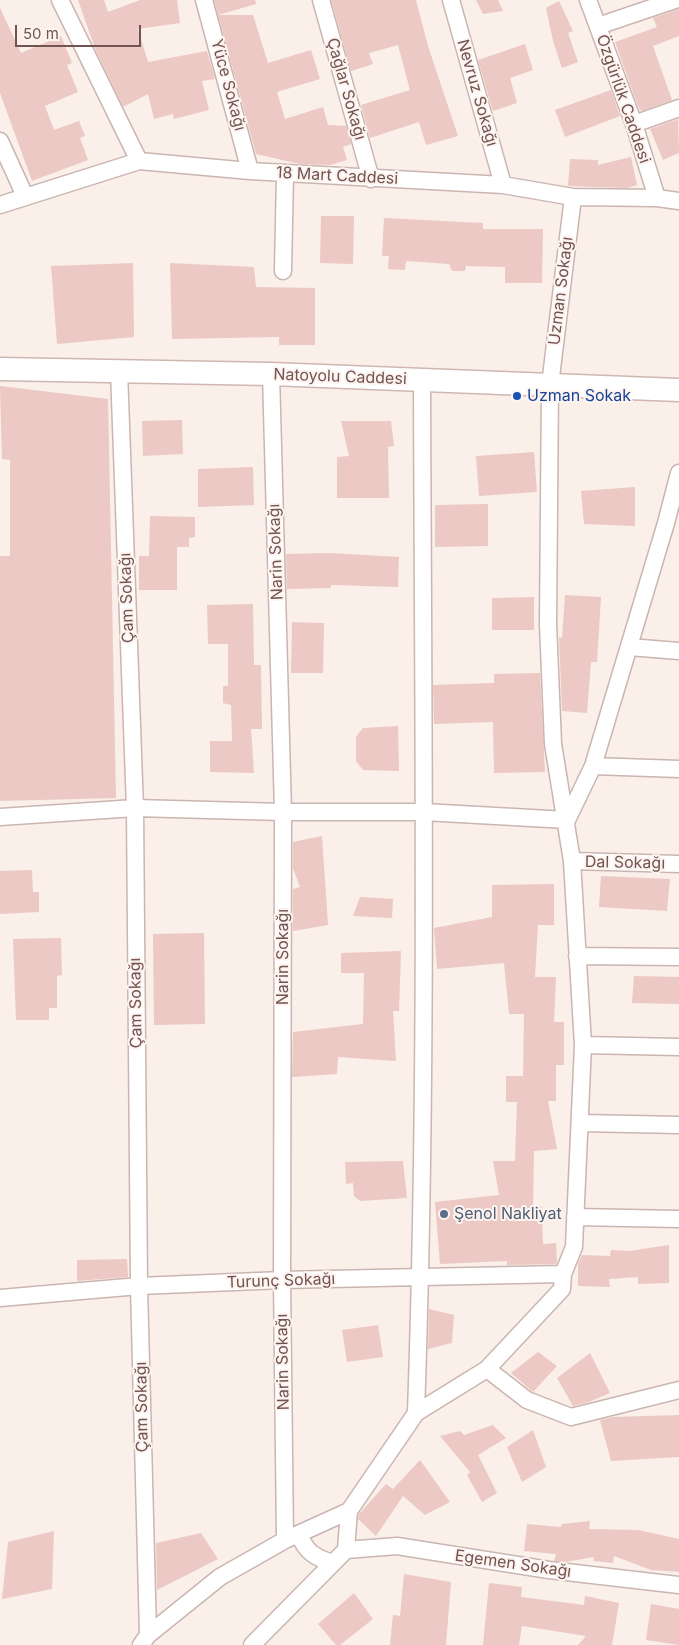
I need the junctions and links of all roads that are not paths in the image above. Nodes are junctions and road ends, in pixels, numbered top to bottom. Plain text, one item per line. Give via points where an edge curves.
1 (60, 0) edge
2 (204, 0) edge
3 (321, 0) edge
4 (451, 0) edge
5 (588, 0) edge
6 (675, 0) edge
7 (598, 26) junction
8 (679, 108) edge
9 (634, 124) junction
10 (0, 141) edge
11 (140, 161) junction
12 (250, 171) junction
13 (285, 173) junction
14 (371, 179) junction
15 (503, 185) junction
16 (25, 196) junction
17 (573, 197) junction
18 (657, 198) junction
19 (679, 201) edge
20 (0, 205) edge
21 (283, 271) dead end
22 (0, 369) edge
23 (120, 370) junction
24 (271, 374) junction
25 (422, 380) junction
26 (550, 385) junction
27 (679, 390) edge
28 (679, 473) edge
29 (673, 523) edge
30 (629, 647) junction
31 (679, 652) edge
32 (593, 766) junction
33 (679, 769) edge
34 (135, 808) junction
35 (283, 812) junction
36 (424, 812) junction
37 (0, 817) edge
38 (567, 820) junction
39 (572, 861) junction
40 (679, 864) edge
41 (577, 956) junction
42 (679, 957) edge
43 (583, 1045) junction
44 (679, 1047) edge
45 (581, 1123) junction
46 (679, 1125) edge
47 (575, 1217) junction
48 (679, 1219) edge
49 (563, 1274) junction
50 (420, 1278) junction
51 (282, 1280) junction
52 (139, 1286) junction
53 (0, 1298) edge
54 (486, 1369) junction
55 (679, 1390) edge
56 (416, 1413) junction
57 (349, 1511) junction
58 (292, 1537) junction
59 (346, 1550) junction
60 (333, 1563) junction
61 (679, 1585) edge
62 (144, 1640) edge
63 (252, 1645) edge

1 - 11 street
2 - 12 street, Yüce Sokağı
3 - 14 street, Çağlar Sokağı
4 - 15 street, Nevruz Sokağı
5 - 7 street, Özgürlük Caddesi
6 - 7 street
7 - 9 street, Özgürlük Caddesi
8 - 9 street
9 - 18 street, Özgürlük Caddesi
10 - 16 street
11 - 12 street, 18 Mart Caddesi
11 - 16 street, 18 Mart Caddesi
12 - 13 street, 18 Mart Caddesi
13 - 14 street, 18 Mart Caddesi
13 - 21 street
14 - 15 street, 18 Mart Caddesi
15 - 17 street, 18 Mart Caddesi
16 - 20 street, 18 Mart Caddesi
17 - 18 street, 18 Mart Caddesi
17 - 26 street, Uzman Sokağı
18 - 19 street, 18 Mart Caddesi
22 - 23 main road, Natoyolu Caddesi
23 - 24 main road, Natoyolu Caddesi
23 - 34 street, Çam Sokağı
24 - 25 main road, Natoyolu Caddesi
24 - 35 street, Narin Sokağı
25 - 26 main road, Natoyolu Caddesi
25 - 36 street
26 - 27 main road, Natoyolu Caddesi
26 - 38 street, Uzman Sokağı via 548,624 553,744
28 - 29 street
29 - 30 street
30 - 31 street
30 - 32 street
32 - 33 street
32 - 38 street
34 - 35 street
34 - 37 street
34 - 52 street, Çam Sokağı
35 - 36 street
35 - 51 street, Narin Sokağı
36 - 38 street
36 - 50 street
38 - 39 street, Uzman Sokağı
39 - 40 street, Dal Sokağı
39 - 41 street, Uzman Sokağı
41 - 42 street
41 - 43 street, Uzman Sokağı
43 - 44 street
43 - 45 street, Uzman Sokağı
45 - 46 street
45 - 47 street, Uzman Sokağı
47 - 48 street
47 - 49 street, Uzman Sokağı via 574,1247
49 - 50 street, Turunç Sokağı
49 - 54 street, Uzman Sokağı via 562,1289
50 - 51 street, Turunç Sokağı
50 - 56 street
51 - 52 street, Turunç Sokağı
51 - 58 street, Narin Sokağı
52 - 53 street, Turunç Sokağı
52 - 62 street, Çam Sokağı
54 - 55 street via 527,1400 571,1417
54 - 56 street, Uzman Sokağı
56 - 57 street
57 - 58 street
57 - 59 street
58 - 60 street via 320,1559
58 - 62 street via 220,1577
59 - 60 street
59 - 61 street, Egemen Sokağı via 397,1546 549,1570
60 - 63 street

